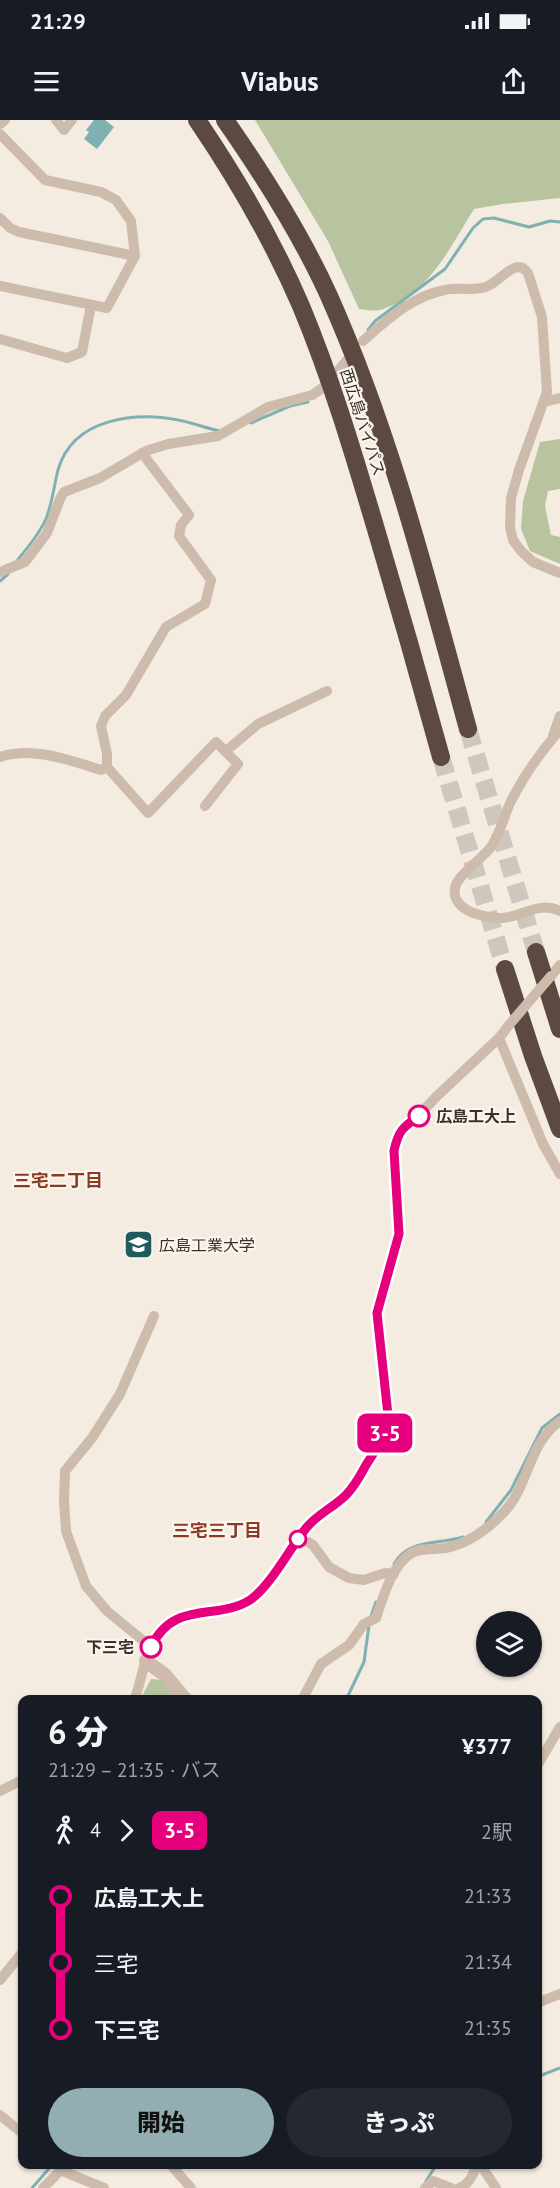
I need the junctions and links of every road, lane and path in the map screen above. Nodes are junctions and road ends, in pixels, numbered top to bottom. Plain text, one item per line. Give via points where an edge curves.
1 (4, 120) edge
2 (56, 120) edge
3 (72, 120) edge
4 (197, 120) edge
5 (225, 120) edge
6 (0, 124) edge
7 (0, 134) edge
8 (0, 218) edge
9 (135, 256) junction
10 (0, 286) edge
11 (91, 305) junction
12 (0, 339) edge
13 (363, 342) dead end
14 (348, 359) dead end
15 (338, 371) dead end
16 (324, 387) dead end
17 (560, 398) edge
18 (544, 402) junction
19 (142, 453) junction
20 (0, 572) edge
21 (560, 573) edge
22 (327, 691) dead end
23 (560, 716) edge
24 (468, 729) tunnel mouth
25 (560, 730) edge
26 (552, 739) junction
27 (226, 752) junction
28 (441, 757) tunnel mouth
29 (0, 758) edge
30 (107, 767) junction
31 (205, 806) dead end
32 (560, 911) edge
33 (536, 952) tunnel mouth
34 (560, 965) edge
35 (506, 969) tunnel mouth
36 (560, 1029) edge
37 (499, 1038) junction
38 (560, 1130) edge
39 (560, 1174) edge
40 (154, 1316) dead end
41 (560, 1421) edge
42 (300, 1538) junction
43 (390, 1574) junction
44 (149, 1654) junction
45 (136, 1695) edge
46 (182, 1695) edge
47 (305, 1695) edge
48 (560, 1727) edge
49 (542, 1758) edge
50 (18, 1782) edge
51 (1, 1788) edge
52 (18, 1958) edge
53 (0, 1980) edge
54 (560, 1994) edge
55 (542, 2001) edge
56 (0, 2115) edge
57 (18, 2130) edge
58 (59, 2169) edge
59 (65, 2169) edge
60 (174, 2169) edge
61 (476, 2169) edge
62 (483, 2169) edge
63 (464, 2187) edge
64 (43, 2188) edge
65 (104, 2188) edge
66 (191, 2188) edge
67 (425, 2188) edge
68 (451, 2188) edge
69 (496, 2188) edge

1 - 6 street
2 - 3 street via 64,129
4 - 28 highway, 西広島バイパス via 232,172 270,241 326,370
5 - 24 highway, 西広島バイパス via 296,230 359,369 381,427
7 - 9 street via 45,180 101,192 116,200 131,221
8 - 9 street via 19,232
9 - 11 street via 107,308
10 - 11 street
11 - 12 street via 82,352 67,358
13 - 18 street via 414,301 446,290 482,288 512,268 523,268 542,317 547,392
14 - 15 street
16 - 19 street via 312,395 268,407 218,436 168,444
17 - 18 street
18 - 21 street via 519,470 509,512 510,527 521,551 533,562
19 - 20 street via 100,478 64,492 47,533 25,562
19 - 30 street via 189,515 179,536 211,580 204,604 166,627 126,695 105,716 101,726
22 - 27 street via 258,724
23 - 26 street
25 - 26 street
26 - 32 street via 513,798 495,841 457,881 455,894 467,910 497,918 548,907
27 - 30 street via 216,742 148,813
27 - 31 street via 238,764
29 - 30 street via 11,753 60,756 100,770
33 - 36 highway
34 - 37 street, bridge
35 - 38 highway via 532,1056
37 - 39 street via 543,1144
37 - 42 street via 402,1128 397,1139 394,1151 399,1234 377,1313 387,1428 359,1480 315,1519
40 - 44 street via 120,1394 92,1438 65,1470 64,1491 66,1531 86,1586
41 - 43 street via 543,1436 514,1500 492,1524 468,1541 412,1553
42 - 43 street via 313,1545 329,1567 349,1578 364,1580
42 - 44 street via 252,1599 176,1619 161,1632
43 - 47 street via 376,1618 349,1645 321,1664
44 - 45 street
44 - 46 street
48 - 49 street
50 - 51 street
52 - 53 street
54 - 55 street
56 - 57 street
58 - 64 street
59 - 65 street
60 - 66 street
61 - 63 street
62 - 69 street
67 - 68 street via 433,2181

